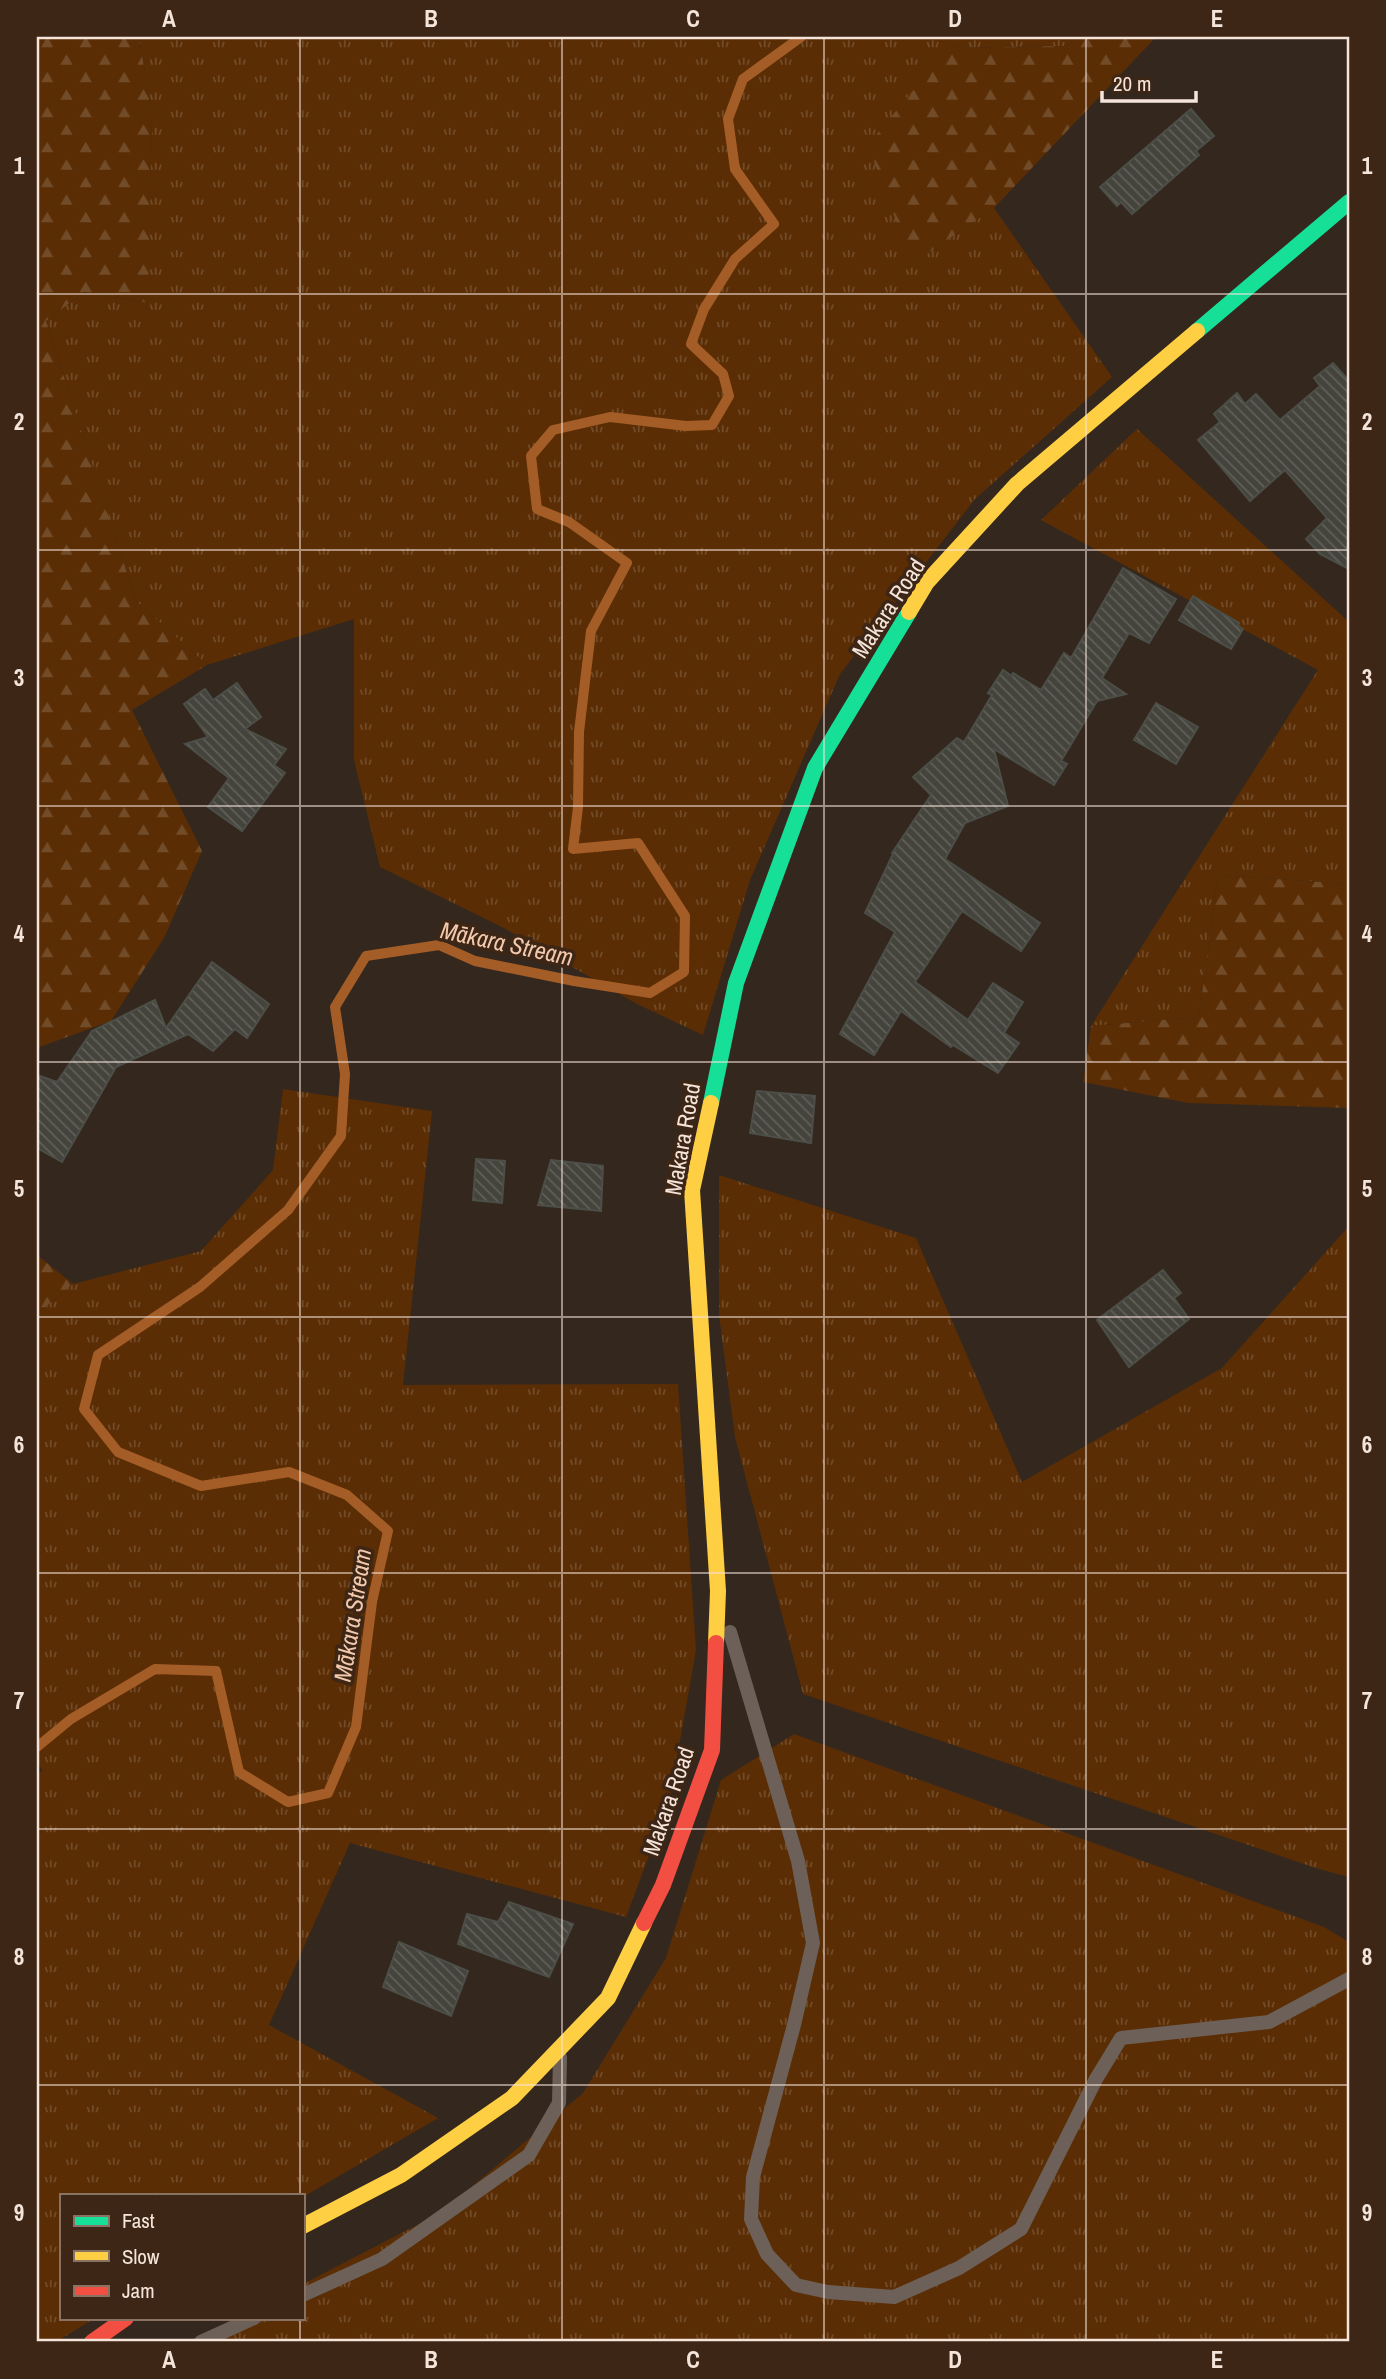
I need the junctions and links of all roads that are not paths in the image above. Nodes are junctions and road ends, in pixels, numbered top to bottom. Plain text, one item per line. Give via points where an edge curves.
1 (1349, 202) edge
2 (718, 1591) junction
3 (1349, 1979) edge
4 (561, 2047) junction
5 (304, 2225) edge
6 (304, 2295) edge
7 (123, 2320) edge
8 (250, 2320) edge
9 (92, 2342) edge
10 (201, 2342) edge

1 - 2 street, Makara Road via 1017,484 927,582 815,768 736,983 692,1190
2 - 3 lane via 798,1861 813,1943 753,2177 751,2219 767,2254 796,2285 894,2297 959,2268 1021,2229 1121,2038 1269,2022
2 - 4 street, Makara Road via 712,1750 663,1885 608,1998
4 - 5 street, Makara Road via 512,2098 401,2175
4 - 6 lane via 559,2103 529,2155 382,2259
7 - 9 street
8 - 10 lane

